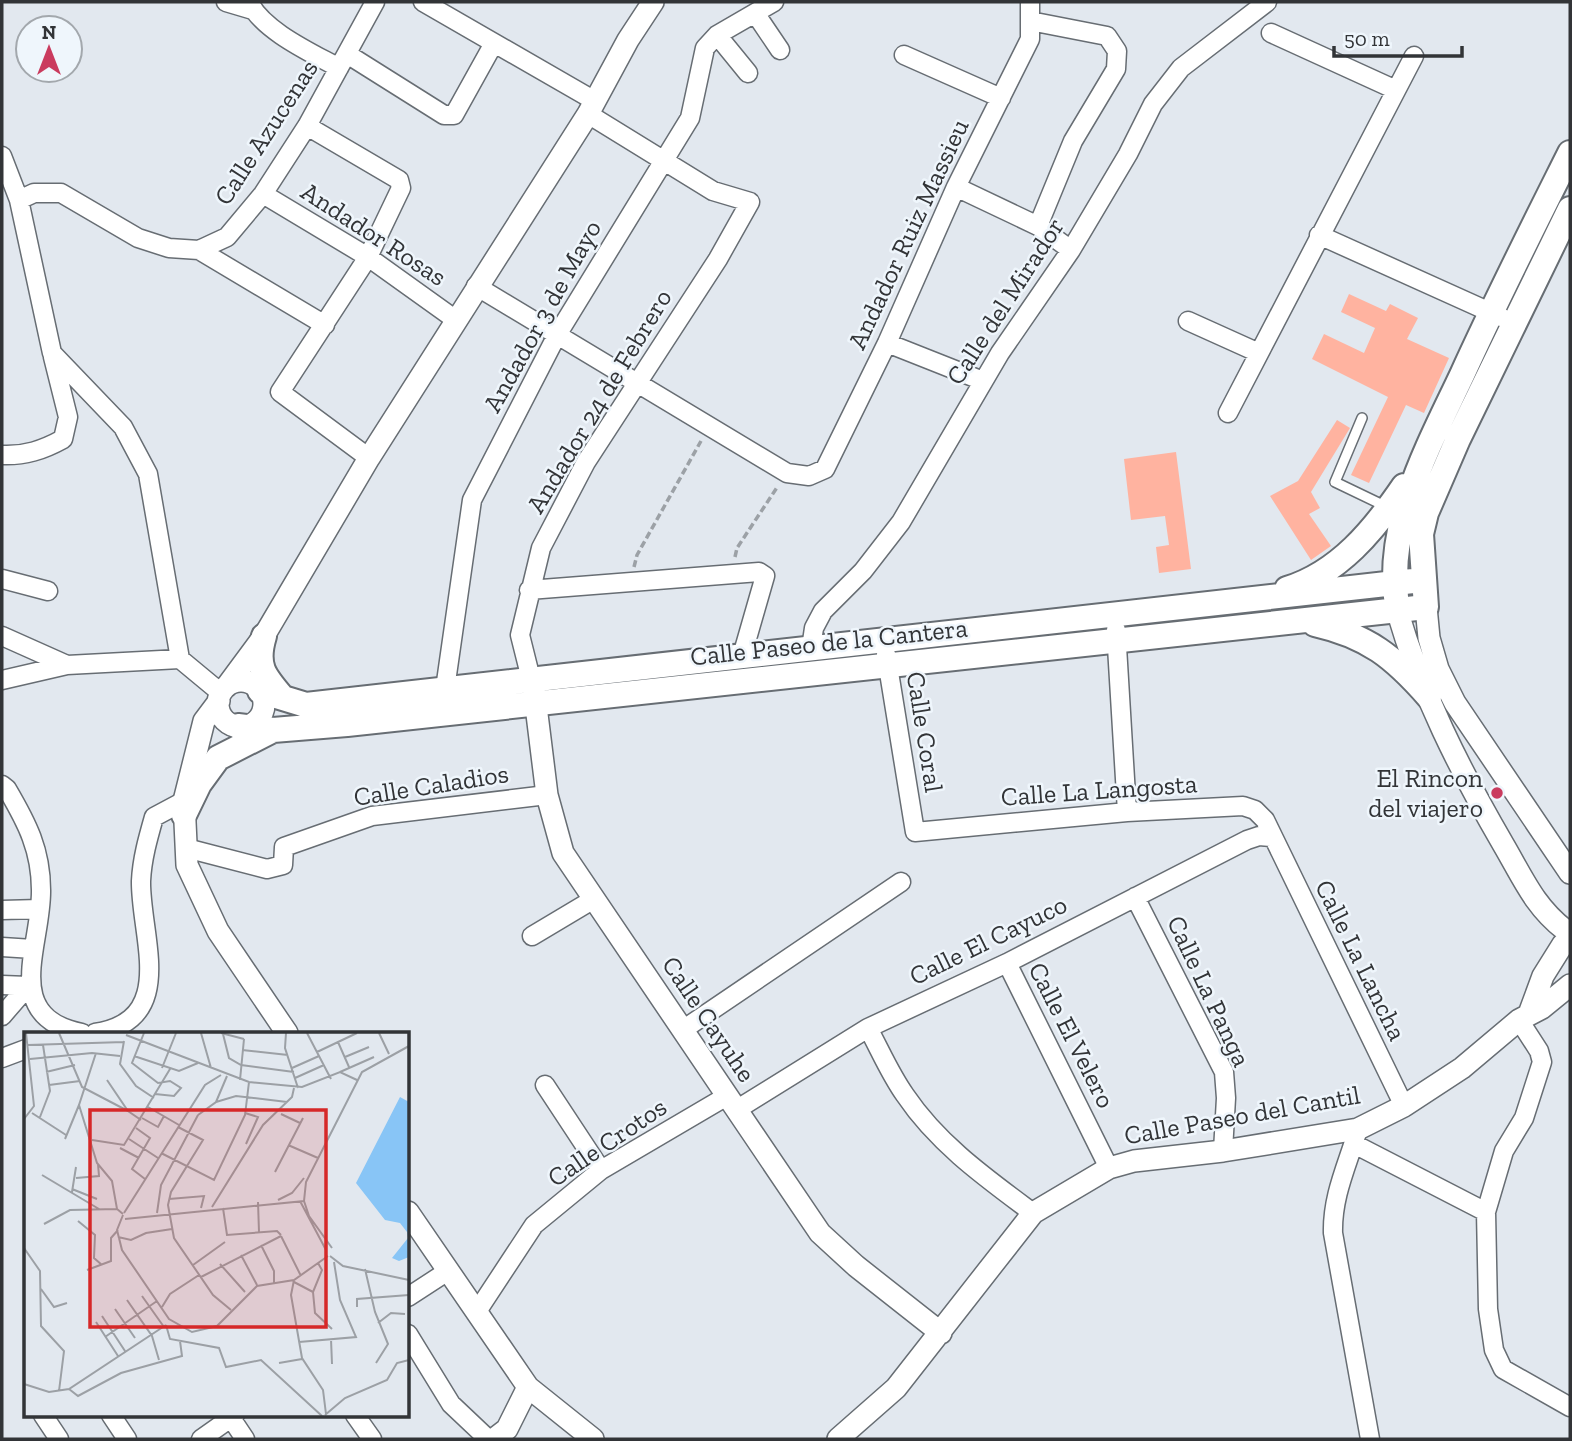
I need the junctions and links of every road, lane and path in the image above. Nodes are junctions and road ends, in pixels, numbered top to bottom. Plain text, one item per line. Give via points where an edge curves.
1 (226, 2) edge
2 (375, 2) edge
3 (423, 2) edge
4 (653, 2) edge
5 (774, 2) edge
6 (1030, 2) edge
7 (1267, 2) edge
8 (251, 6) edge
9 (755, 13) junction
10 (1030, 21) junction
11 (1270, 33) dead end
12 (717, 34) junction
13 (494, 43) junction
14 (779, 50) dead end
15 (904, 55) dead end
16 (1415, 56) dead end
17 (343, 61) junction
18 (748, 73) dead end
19 (1396, 90) junction
20 (1001, 98) junction
21 (591, 108) junction
22 (307, 126) junction
23 (1570, 153) edge
24 (2, 156) edge
25 (663, 160) junction
26 (956, 187) junction
27 (263, 194) junction
28 (19, 200) junction
29 (1570, 209) edge
30 (1038, 226) junction
31 (1319, 235) junction
32 (199, 250) junction
33 (1071, 250) junction
34 (368, 257) junction
35 (477, 286) junction
36 (1491, 312) junction
37 (456, 320) junction
38 (1188, 321) dead end
39 (1513, 322) junction
40 (325, 325) junction
41 (557, 335) junction
42 (887, 343) junction
43 (52, 353) junction
44 (1259, 353) junction
45 (983, 381) junction
46 (638, 383) junction
47 (1228, 413) dead end
48 (1362, 418) dead end
49 (710, 424) junction
50 (2, 455) edge
51 (369, 458) junction
52 (787, 472) junction
53 (1406, 511) junction
54 (732, 575) junction
55 (2, 579) edge
56 (1422, 580) junction
57 (631, 583) junction
58 (1394, 583) junction
59 (529, 590) junction
60 (48, 591) dead end
61 (1249, 601) junction
62 (1426, 607) junction
63 (1397, 610) junction
64 (1115, 616) junction
65 (1300, 621) junction
66 (2, 636) edge
67 (264, 636) junction
68 (884, 640) junction
69 (1117, 640) junction
70 (811, 648) junction
71 (742, 656) junction
72 (180, 659) junction
73 (67, 665) junction
74 (887, 666) junction
75 (531, 679) junction
76 (2, 680) edge
77 (445, 689) junction
78 (260, 691) junction
79 (222, 694) junction
80 (1429, 697) junction
81 (283, 698) junction
82 (537, 704) junction
83 (238, 726) junction
84 (273, 730) junction
85 (2, 785) edge
86 (547, 794) junction
87 (186, 805) junction
88 (1127, 812) junction
89 (915, 832) joint
90 (1271, 837) junction
91 (186, 848) junction
92 (1570, 873) edge
93 (901, 882) dead end
94 (1136, 897) junction
95 (594, 899) junction
96 (39, 909) junction
97 (2, 910) edge
98 (532, 936) dead end
99 (1567, 940) edge
100 (2, 947) edge
101 (33, 949) junction
102 (1007, 963) junction
103 (2, 985) edge
104 (1570, 985) edge
105 (28, 986) junction
106 (2, 1016) edge
107 (1524, 1017) junction
108 (868, 1028) junction
109 (684, 1029) junction
110 (77, 1032) edge
111 (102, 1032) edge
112 (286, 1032) edge
113 (24, 1050) edge
114 (2, 1058) edge
115 (545, 1085) dead end
116 (732, 1103) junction
117 (1404, 1106) junction
118 (1356, 1136) junction
119 (1223, 1151) junction
120 (1109, 1168) junction
121 (601, 1170) junction
122 (1486, 1212) junction
123 (1033, 1213) junction
124 (410, 1215) edge
125 (448, 1271) junction
126 (410, 1296) edge
127 (478, 1310) junction
128 (941, 1333) junction
129 (410, 1337) edge
130 (528, 1387) junction
131 (1570, 1407) edge
132 (44, 1416) edge
133 (112, 1416) edge
134 (232, 1416) edge
135 (356, 1416) edge
136 (502, 1436) edge
137 (60, 1439) edge
138 (127, 1439) edge
139 (201, 1439) edge
140 (245, 1439) edge
141 (372, 1439) edge
142 (488, 1439) edge
143 (593, 1439) edge
144 (838, 1439) edge
145 (1370, 1439) edge

1 - 8 street
2 - 17 street, Calle Azucenas
3 - 13 street
4 - 21 street
5 - 9 street
6 - 10 street, Andador Ruiz Massieu
7 - 33 street, Calle del Mirador via 1181,68 1153,104
8 - 17 street via 290,40
9 - 12 street
9 - 14 street
10 - 20 street, Andador Ruiz Massieu via 1030,39
10 - 30 street via 1107,36 1117,51 1116,69 1073,141
11 - 19 street
12 - 18 street
12 - 25 street, Andador 3 de Mayo via 705,48 690,118
13 - 17 street via 454,116 444,115
13 - 21 street
15 - 20 street
16 - 19 street
17 - 22 street, Calle Azucenas
19 - 31 street
20 - 26 street, Andador Ruiz Massieu
21 - 25 street
21 - 35 street
22 - 27 street, Calle Azucenas
22 - 34 street via 399,180 401,188
23 - 36 main road
24 - 28 street
25 - 41 street, Andador 3 de Mayo
25 - 46 street, Andador 24 de Febrero via 713,191 750,202
26 - 30 street
26 - 42 street, Andador Ruiz Massieu
27 - 32 street, Calle Azucenas via 227,237
27 - 34 street, Andador Rosas
28 - 32 street via 34,193 61,193 138,238 169,248
28 - 43 street
29 - 39 main road
30 - 33 street
31 - 36 street
31 - 44 street
32 - 40 street
33 - 45 street, Calle del Mirador
34 - 37 street, Andador Rosas
34 - 40 street
35 - 37 street
35 - 41 street
36 - 39 street
36 - 53 main road via 1424,457
37 - 51 street
38 - 44 street
39 - 53 main road via 1443,470
40 - 51 street via 280,392
41 - 46 street
41 - 77 street, Andador 3 de Mayo via 472,500
42 - 45 street
42 - 52 street, Andador Ruiz Massieu via 825,469 809,476
43 - 50 street via 68,417 63,439 20,456
43 - 72 street via 123,427 148,474
44 - 47 street
45 - 70 street, Calle del Mirador via 901,522 863,571 823,611
46 - 49 street
46 - 59 street, Andador 24 de Febrero via 573,487 541,548
48 - 53 lane via 1335,482
49 - 52 street
49 - 57 path via 637,555
51 - 67 street
52 - 54 path via 737,548
53 - 56 main road via 1421,534
53 - 58 main road via 1398,531
53 - 61 main road via 1302,584
54 - 57 street
54 - 71 street via 760,572 765,576
55 - 60 street
56 - 58 main road, Calle Paseo de la Cantera
56 - 62 main road
57 - 59 street
58 - 61 main road, Calle Paseo de la Cantera
58 - 63 main road
59 - 75 street, Andador 24 de Febrero via 520,635
61 - 64 main road, Calle Paseo de la Cantera
62 - 63 main road, Calle Paseo de la Cantera
62 - 92 street via 1438,669 1455,703
63 - 65 main road, Calle Paseo de la Cantera
63 - 80 street
64 - 68 main road, Calle Paseo de la Cantera
64 - 69 street
65 - 69 main road, Calle Paseo de la Cantera
65 - 80 main road via 1339,630 1378,647
66 - 73 street
67 - 79 street
67 - 81 main road via 259,653 264,676
68 - 70 main road, Calle Paseo de la Cantera
68 - 74 street, Calle Coral
69 - 74 main road, Calle Paseo de la Cantera
69 - 88 street
70 - 71 main road, Calle Paseo de la Cantera
71 - 75 main road, Calle Paseo de la Cantera
72 - 73 street
72 - 79 street
73 - 76 street
74 - 82 main road, Calle Paseo de la Cantera
74 - 89 street, Calle Coral
75 - 77 main road, Calle Paseo de la Cantera
75 - 82 street, Calle Cayuhe
77 - 81 main road, Calle Paseo de la Cantera via 306,705
78 - 79 street via 243,681
78 - 81 main road, Calle Paseo de la Cantera
78 - 83 street via 264,703 259,718
79 - 83 street via 225,720
79 - 87 street via 204,721
80 - 99 street via 1455,762 1542,912
82 - 84 main road, Calle Paseo de la Cantera
82 - 86 street, Calle Cayuhe
83 - 84 main road, Calle Paseo de la Cantera
84 - 87 main road via 218,758
85 - 96 street via 33,836
86 - 91 street, Calle Caladios via 372,816 284,847 283,865 267,869
86 - 95 street, Calle Cayuhe via 563,853
87 - 91 street
87 - 111 street via 153,817 145,849 141,882 150,985 128,1020
88 - 89 street, Calle La Langosta
88 - 90 street, Calle La Langosta via 1243,806 1265,820
90 - 94 street, Calle El Cayuco via 1247,840
90 - 117 street, Calle La Lancha
91 - 112 street via 187,865 218,931
93 - 109 street
94 - 102 street, Calle El Cayuco
94 - 119 street, Calle La Panga via 1224,1072
95 - 98 street
95 - 109 street, Calle Cayuhe
96 - 97 street
96 - 101 street
99 - 107 street, Calle Paseo del Cantil
100 - 101 street
101 - 105 street
102 - 108 street, Calle El Cayuco
102 - 120 street, Calle El Velero
103 - 105 street
104 - 107 street, Calle Paseo del Cantil
105 - 106 street
105 - 110 street via 34,1003 48,1019
107 - 117 street, Calle Paseo del Cantil via 1462,1068
107 - 122 street via 1542,1062 1524,1118 1504,1151
108 - 116 street, Calle El Cayuco
108 - 123 street via 904,1094 935,1133
109 - 116 street, Calle Cayuhe
113 - 114 street
115 - 121 street
116 - 121 street, Calle Crotos
116 - 128 street, Calle Cayuhe via 820,1233
117 - 118 street, Calle Paseo del Cantil
118 - 119 street, Calle Paseo del Cantil
118 - 122 street
118 - 145 street via 1333,1211 1333,1233
119 - 120 street, Calle Paseo del Cantil
120 - 123 street, Calle Paseo del Cantil
121 - 127 street, Calle Crotos via 534,1225
122 - 131 street via 1488,1309 1494,1350 1503,1368
123 - 128 street, Calle Paseo del Cantil
124 - 125 street
125 - 126 street
125 - 127 street
127 - 130 street
128 - 144 street, Calle Paseo del Cantil via 896,1388
129 - 142 street via 451,1404
130 - 136 street
130 - 143 street
132 - 137 street
133 - 138 street
134 - 139 street
134 - 140 street
135 - 141 street

